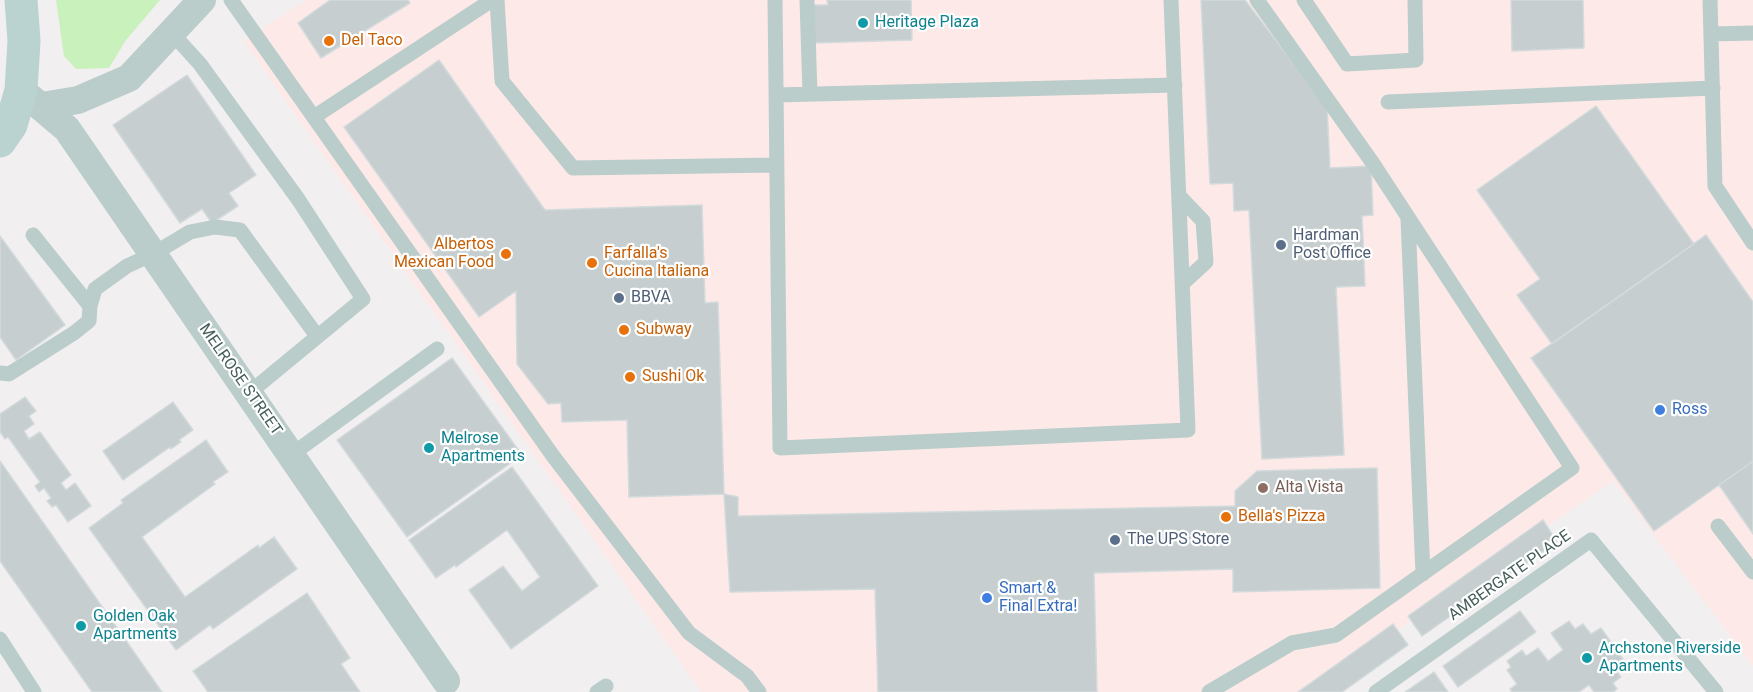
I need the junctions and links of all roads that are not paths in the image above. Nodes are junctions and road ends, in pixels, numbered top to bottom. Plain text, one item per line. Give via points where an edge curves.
1 (21, 0) edge
2 (202, 0) edge
3 (231, 0) edge
4 (492, 0) edge
5 (497, 0) edge
6 (775, 0) edge
7 (807, 0) edge
8 (1171, 0) edge
9 (1257, 0) edge
10 (1304, 0) edge
11 (1415, 0) edge
12 (1710, 0) edge
13 (171, 32) junction
14 (1753, 33) edge
15 (1711, 34) junction
16 (1175, 85) junction
17 (1713, 88) junction
18 (810, 94) junction
19 (776, 95) junction
20 (32, 98) junction
21 (1388, 102) dead end
22 (314, 117) junction
23 (0, 141) edge
24 (776, 165) junction
25 (1179, 196) junction
26 (1408, 219) junction
27 (33, 235) dead end
28 (1753, 243) edge
29 (153, 254) junction
30 (1182, 285) junction
31 (90, 306) junction
32 (317, 336) junction
33 (437, 349) dead end
34 (0, 373) edge
35 (249, 393) junction
36 (291, 455) junction
37 (1718, 525) dead end
38 (1753, 572) edge
39 (1423, 574) junction
40 (0, 639) edge
41 (446, 681) dead end
42 (34, 692) edge
43 (759, 692) edge
44 (1209, 692) edge
45 (1376, 692) edge
46 (1716, 692) edge

1 - 20 main road
2 - 13 street
3 - 22 lane
4 - 22 lane
5 - 24 lane via 502,81 573,168
6 - 19 lane
7 - 18 lane
8 - 16 lane
9 - 26 lane
10 - 11 lane via 1347,64 1416,60
12 - 15 lane
13 - 20 street via 129,78 78,100
13 - 32 lane via 200,64 291,189 363,299
14 - 15 lane
15 - 17 lane
16 - 18 lane
16 - 25 lane
17 - 21 lane
17 - 28 lane via 1715,186
18 - 19 lane
19 - 24 lane
20 - 23 main road
20 - 29 street, MELROSE STREET via 67,129
22 - 43 lane via 553,456 688,633 747,676
24 - 30 lane via 780,448 1188,430
25 - 30 lane
25 - 30 lane via 1203,221 1206,262
26 - 39 lane
26 - 39 lane via 1572,468
27 - 31 lane
29 - 31 lane via 127,266 95,289
29 - 32 lane via 190,232 215,227 240,230
29 - 35 street, MELROSE STREET
31 - 34 lane via 89,321 74,333 9,374
32 - 35 lane
33 - 36 lane
35 - 36 street, MELROSE STREET
36 - 41 street, MELROSE STREET
37 - 38 lane
39 - 44 lane via 1336,636 1292,643
40 - 42 lane
45 - 46 lane, AMBERGATE PLACE via 1592,540

